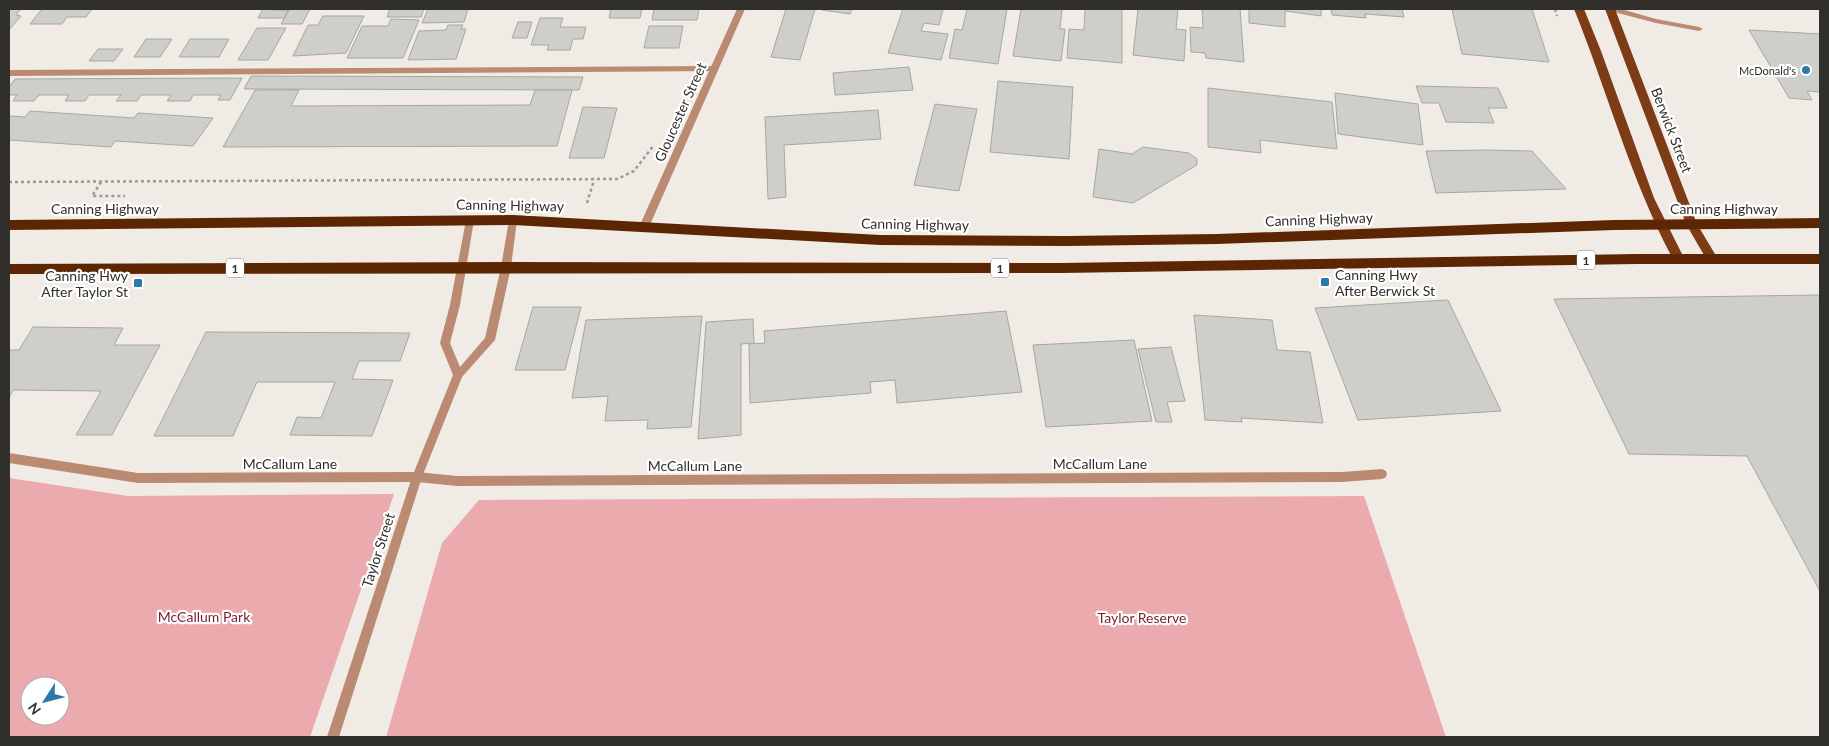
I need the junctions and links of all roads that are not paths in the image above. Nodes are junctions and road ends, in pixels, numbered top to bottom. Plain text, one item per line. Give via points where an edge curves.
1 (741, 9) edge
2 (1579, 9) edge
3 (1611, 9) edge
4 (1699, 29) dead end
5 (715, 69) junction
6 (9, 74) edge
7 (470, 220) junction
8 (513, 220) junction
9 (1820, 223) edge
10 (1692, 224) junction
11 (9, 225) edge
12 (1662, 225) junction
13 (644, 227) junction
14 (1678, 258) junction
15 (1712, 259) junction
16 (1820, 259) edge
17 (506, 266) junction
18 (462, 268) junction
19 (9, 269) edge
20 (458, 375) junction
21 (9, 458) edge
22 (1382, 474) dead end
23 (417, 477) junction
24 (333, 737) edge

1 - 5 street, Gloucester Street
2 - 12 main road via 1648,198
3 - 4 street
3 - 10 main road, Berwick Street
5 - 6 street
5 - 13 street, Gloucester Street
7 - 8 highway, Canning Highway / 1
7 - 11 highway, Canning Highway / 1
7 - 18 street
8 - 13 highway, Canning Highway / 1
8 - 17 street, Taylor Street
9 - 10 highway, Canning Highway / 1
10 - 12 highway, Canning Highway / 1
10 - 15 main road, Berwick Street
12 - 13 highway, Canning Highway / 1 via 1066,241 880,240
12 - 14 main road
14 - 15 highway, 1
14 - 17 highway, 1 via 1061,268
15 - 16 highway, 1
17 - 18 highway, 1
17 - 20 street, Taylor Street via 490,340
18 - 19 highway, 1
18 - 20 street via 445,343
20 - 23 street, Taylor Street
21 - 23 street, McCallum Lane via 138,478
22 - 23 street, McCallum Lane via 1342,477 477,481
23 - 24 street, Taylor Street

